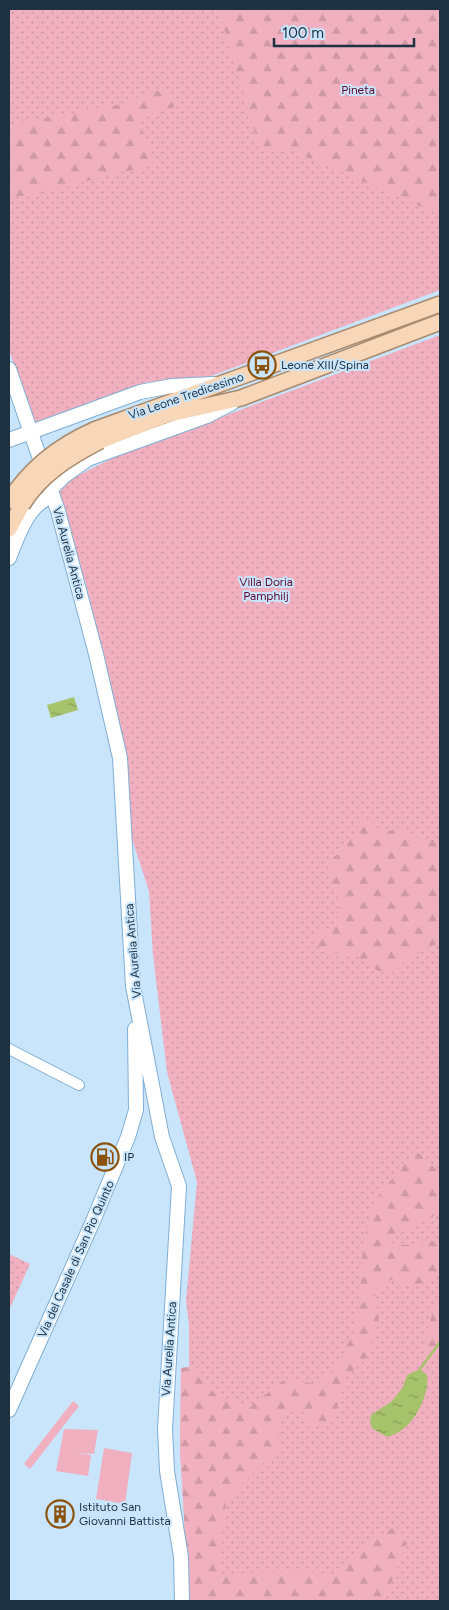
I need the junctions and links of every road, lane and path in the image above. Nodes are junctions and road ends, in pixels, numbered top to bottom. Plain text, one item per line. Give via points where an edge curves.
1 (440, 304) edge
2 (440, 322) edge
3 (9, 369) edge
4 (218, 384) junction
5 (241, 398) junction
6 (32, 430) junction
7 (97, 435) junction
8 (9, 440) edge
9 (52, 492) junction
10 (15, 503) edge
11 (9, 529) edge
12 (9, 558) edge
13 (133, 986) junction
14 (9, 1048) edge
15 (79, 1085) dead end
16 (136, 1110) junction
17 (162, 1137) junction
18 (9, 1410) edge
19 (182, 1601) edge

1 - 4 main road, Via Leone Tredicesimo
2 - 5 main road, Via Leone Tredicesimo
3 - 6 main road, Via Aurelia Antica
4 - 6 main road via 172,386 140,392
4 - 7 main road, Via Leone Tredicesimo
5 - 7 main road, Via Leone Tredicesimo via 166,414
5 - 9 main road via 207,416 88,459 64,476
6 - 8 main road
6 - 9 main road, Via Aurelia Antica
7 - 10 main road, Via Leone Tredicesimo, bridge via 73,440 48,458 25,480
9 - 12 main road via 34,508
9 - 13 main road, Via Aurelia Antica via 96,654 120,758
10 - 11 main road, Via Leone Tredicesimo
13 - 16 main road, Via del Casale di San Pio Quinto
13 - 17 main road, Via Aurelia Antica
14 - 15 street
16 - 17 main road via 150,1115
16 - 18 main road, Via del Casale di San Pio Quinto via 115,1170
17 - 19 main road, Via Aurelia Antica via 180,1186 165,1429 181,1557

